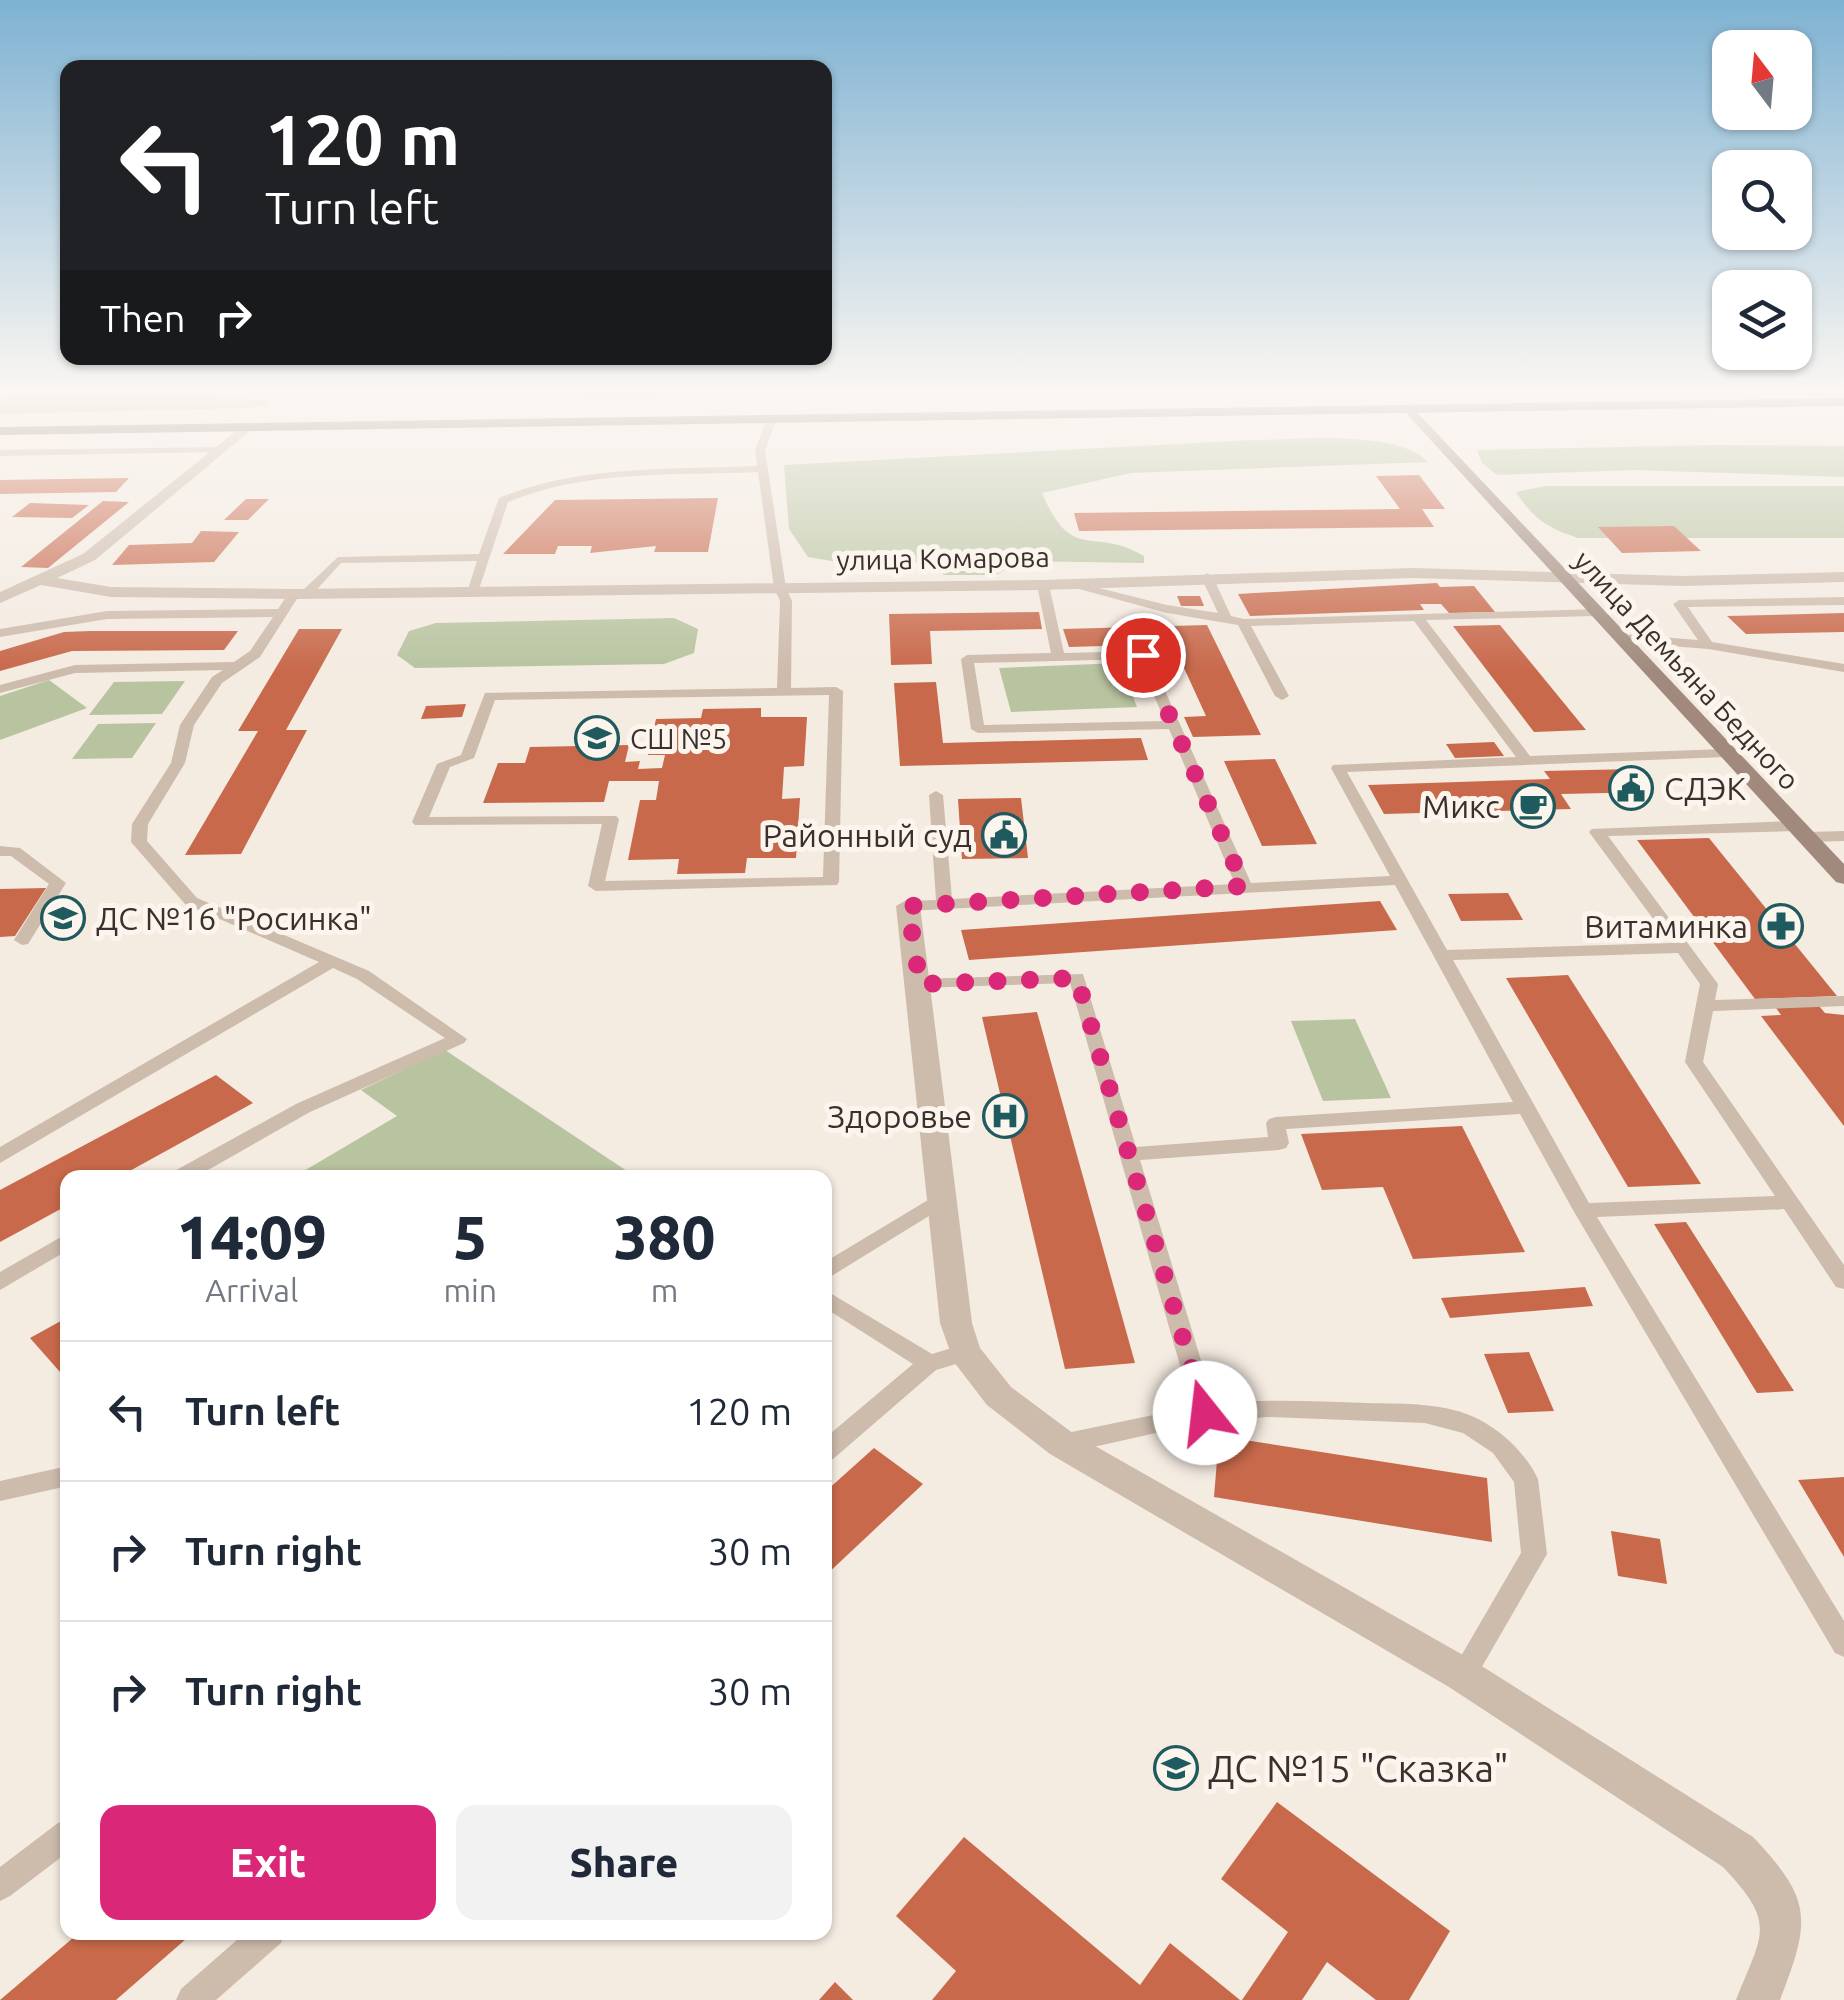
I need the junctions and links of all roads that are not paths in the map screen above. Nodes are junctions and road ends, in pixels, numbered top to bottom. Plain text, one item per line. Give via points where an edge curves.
1 (175, 485) edge
2 (534, 485) edge
3 (765, 485) edge
4 (1480, 485) edge
5 (484, 557) junction
6 (1207, 577) junction
7 (1564, 577) junction
8 (1844, 577) edge
9 (44, 582) junction
10 (1066, 584) junction
11 (1042, 585) junction
12 (780, 588) junction
13 (474, 592) junction
14 (300, 594) junction
15 (0, 598) edge
16 (1844, 601) edge
17 (1596, 612) junction
18 (282, 613) junction
19 (1417, 617) junction
20 (1226, 618) junction
21 (1244, 623) junction
22 (0, 633) edge
23 (1620, 638) junction
24 (1708, 644) junction
25 (1058, 657) junction
26 (239, 666) junction
27 (1844, 668) edge
28 (0, 689) edge
29 (784, 692) junction
30 (1282, 696) dead end
31 (1173, 724) junction
32 (1725, 754) junction
33 (1526, 761) junction
34 (936, 795) dead end
35 (1801, 832) junction
36 (1844, 836) edge
37 (0, 851) edge
38 (1844, 877) edge
39 (1400, 880) junction
40 (1244, 886) junction
41 (944, 904) junction
42 (908, 906) joint
43 (22, 940) dead end
44 (1683, 948) junction
45 (1442, 956) junction
46 (334, 961) junction
47 (920, 984) junction
48 (1844, 1001) edge
49 (1705, 1006) junction
50 (1526, 1107) junction
51 (1130, 1154) junction
52 (0, 1156) edge
53 (192, 1170) edge
54 (943, 1198) junction
55 (1790, 1202) junction
56 (1584, 1210) junction
57 (60, 1245) edge
58 (832, 1268) edge
59 (1844, 1281) edge
60 (0, 1282) edge
61 (832, 1302) edge
62 (966, 1353) junction
63 (928, 1362) junction
64 (1205, 1413) junction
65 (1062, 1444) junction
66 (832, 1446) edge
67 (60, 1478) edge
68 (0, 1491) edge
69 (1844, 1645) edge
70 (1463, 1675) junction
71 (60, 1839) edge
72 (0, 1886) edge
73 (261, 1940) edge
74 (192, 2000) edge
75 (1758, 2000) edge

1 - 9 street, улица Комарова via 102,546
2 - 5 lane via 502,500
3 - 12 lane
4 - 7 street, улица Демьяна Бедного
5 - 13 lane
5 - 14 lane via 338,560
6 - 7 street, улица Комарова
6 - 10 street, улица Комарова
6 - 20 lane
7 - 8 street, улица Комарова
7 - 17 street, улица Демьяна Бедного
9 - 14 street, улица Комарова via 111,592
9 - 15 street, улица Комарова
10 - 11 street, улица Комарова
10 - 20 lane
11 - 12 street, улица Комарова
11 - 25 lane
12 - 13 street, улица Комарова
12 - 29 lane via 786,602
13 - 14 street, улица Комарова
14 - 18 lane
16 - 24 lane via 1679,604
17 - 19 lane
17 - 23 street, улица Демьяна Бедного
18 - 22 lane via 107,615
18 - 26 lane
19 - 21 lane
19 - 33 lane
20 - 21 lane
21 - 30 lane
23 - 24 lane
23 - 32 street, улица Демьяна Бедного
24 - 27 lane
25 - 31 lane via 1143,655
25 - 31 lane via 967,659 978,728
26 - 28 lane via 76,669
26 - 46 lane via 216,680 187,724 178,763 137,835 191,901
29 - 29 lane via 490,696 467,758 444,764 420,822 611,819 596,886 831,882 836,691
31 - 40 lane
32 - 33 lane
32 - 35 street, улица Демьяна Бедного
33 - 39 lane via 1338,768
34 - 41 lane
35 - 36 lane
35 - 38 street, улица Демьяна Бедного
35 - 44 lane via 1597,832
37 - 43 lane via 15,851 58,883
39 - 40 lane
39 - 45 lane
40 - 41 lane
41 - 42 lane
42 - 47 street
44 - 45 lane
44 - 49 lane via 1710,984
45 - 50 lane
46 - 52 lane
46 - 53 lane via 458,1040 303,1108
47 - 51 lane via 1077,978
47 - 54 street
48 - 49 lane
49 - 55 lane via 1694,1062
50 - 51 lane via 1276,1123 1278,1143
50 - 56 lane
51 - 64 lane
54 - 58 lane
54 - 62 street via 956,1323
55 - 56 lane
55 - 59 lane
56 - 69 lane
57 - 60 lane
61 - 63 lane
62 - 63 lane
62 - 65 street via 999,1396
63 - 66 lane
64 - 65 lane
64 - 70 lane via 1268,1408 1425,1414 1470,1425 1501,1446 1526,1479 1534,1554
65 - 70 street
67 - 68 lane
70 - 75 street via 1738,1852 1774,1888 1786,1927
71 - 72 lane
73 - 74 lane

